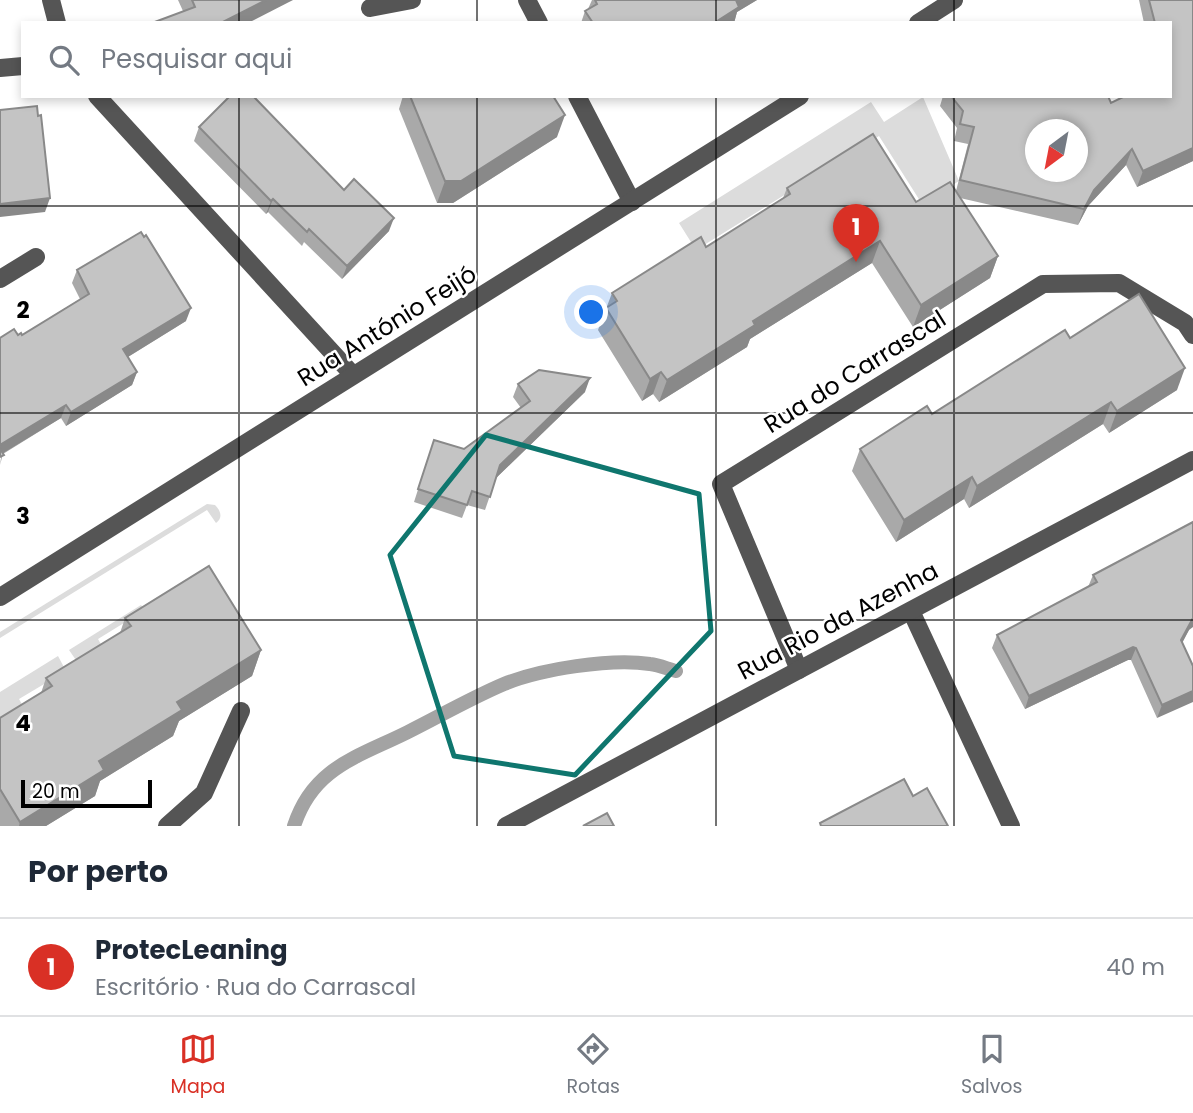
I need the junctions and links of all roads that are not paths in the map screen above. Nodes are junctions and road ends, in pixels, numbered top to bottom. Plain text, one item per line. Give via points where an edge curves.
1 (51, 0) edge
2 (412, 0) edge
3 (527, 0) edge
4 (954, 0) edge
5 (370, 8) dead end
6 (56, 21) edge
7 (538, 21) edge
8 (921, 21) edge
9 (21, 66) edge
10 (0, 68) edge
11 (99, 98) edge
12 (578, 98) edge
13 (797, 98) edge
14 (632, 202) junction
15 (36, 257) dead end
16 (0, 279) edge
17 (1193, 335) edge
18 (354, 375) junction
19 (1193, 460) edge
20 (0, 597) edge
21 (911, 611) junction
22 (799, 670) junction
23 (241, 711) dead end
24 (167, 826) edge
25 (506, 826) edge
26 (1011, 826) edge

1 - 6 street
2 - 5 street
3 - 7 street
4 - 8 street
9 - 10 street
11 - 18 street
12 - 14 street
13 - 14 street, Rua António Feijó
14 - 18 street, Rua António Feijó
15 - 16 street
17 - 22 street, Rua do Carrascal via 1185,323 1119,283 1043,284 721,484
18 - 20 street, Rua António Feijó
19 - 21 street, Rua Rio da Azenha
21 - 22 street, Rua Rio da Azenha
21 - 26 street
22 - 25 street, Rua Rio da Azenha
23 - 24 street via 204,793

